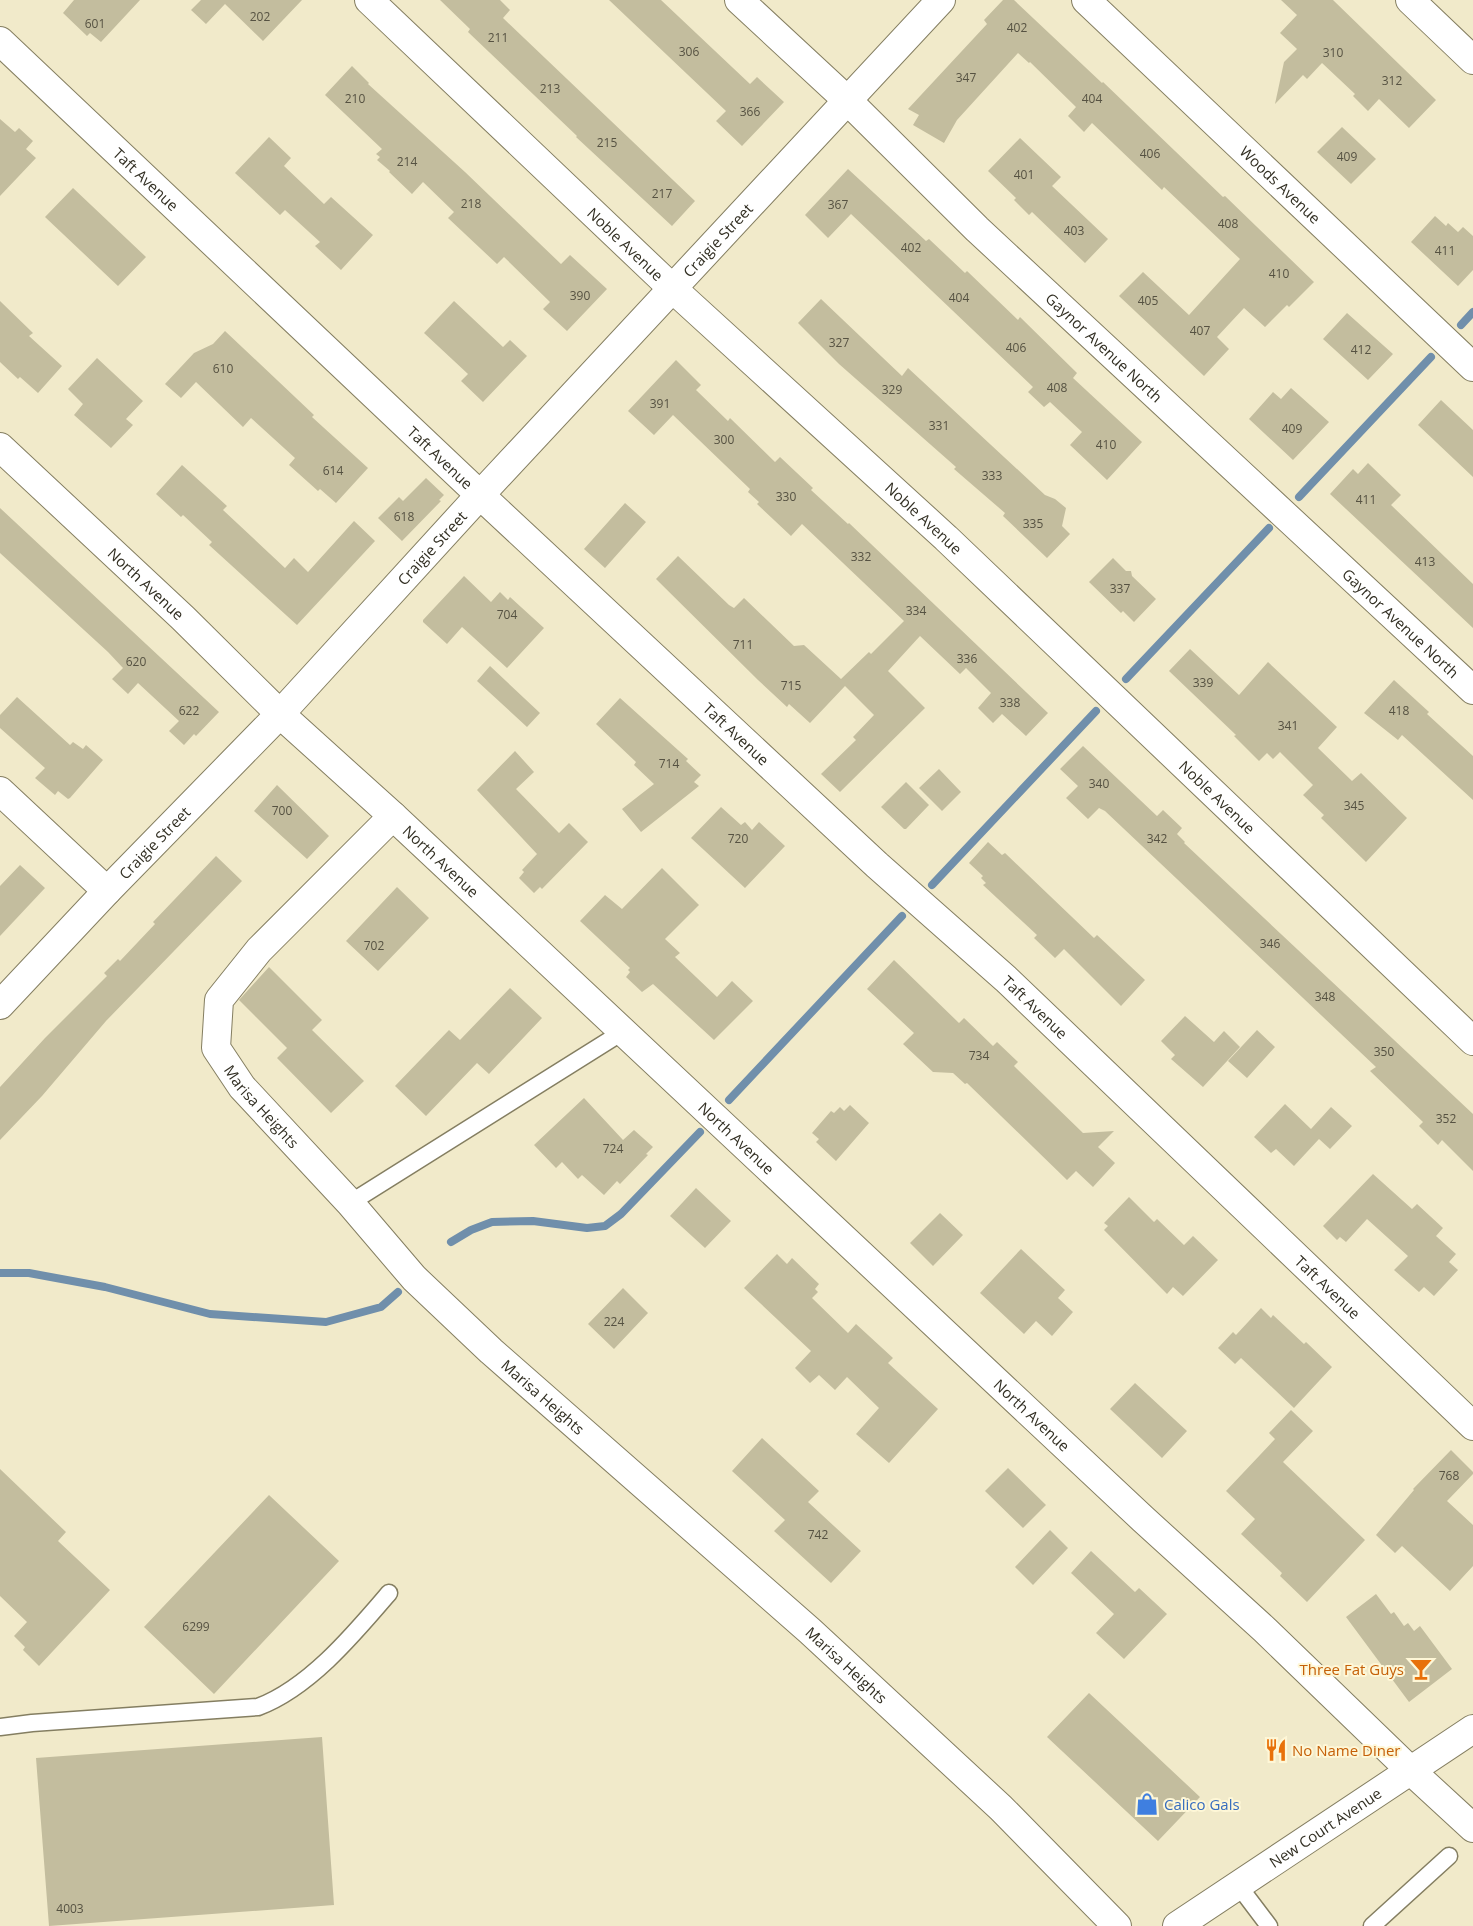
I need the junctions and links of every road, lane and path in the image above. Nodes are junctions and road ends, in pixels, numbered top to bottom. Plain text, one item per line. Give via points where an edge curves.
1 (369, 0) edge
2 (739, 0) edge
3 (941, 0) edge
4 (1086, 0) edge
5 (1410, 0) edge
6 (0, 41) edge
7 (1473, 60) edge
8 (848, 101) junction
9 (673, 289) junction
10 (1473, 367) edge
11 (0, 447) edge
12 (480, 495) junction
13 (1473, 690) edge
14 (280, 714) junction
15 (0, 791) edge
16 (393, 816) junction
17 (106, 891) junction
18 (0, 1005) edge
19 (624, 1031) junction
20 (1473, 1041) edge
21 (350, 1203) junction
22 (1473, 1426) edge
23 (388, 1593) dead end
24 (0, 1727) edge
25 (1473, 1729) edge
26 (1410, 1770) junction
27 (1473, 1828) edge
28 (1449, 1856) dead end
29 (1238, 1885) junction
30 (1117, 1926) edge
31 (1177, 1926) edge
32 (1268, 1926) edge
33 (1372, 1926) edge

1 - 9 street, Noble Avenue
2 - 8 street, Gaynor Avenue North
3 - 8 street, Craigie Street
4 - 10 street, Woods Avenue
5 - 7 street
6 - 12 street, Taft Avenue
8 - 9 street, Craigie Street
8 - 13 street, Gaynor Avenue North via 977,229
9 - 12 street, Craigie Street
9 - 20 street, Noble Avenue via 946,538
11 - 14 street, North Avenue via 183,618
12 - 14 street, Craigie Street
12 - 22 street, Taft Avenue via 876,865 1006,979
14 - 16 street, North Avenue
14 - 17 street, Craigie Street
15 - 17 street
16 - 19 street, North Avenue
16 - 21 street, Marisa Heights via 259,950 219,1000 216,1048 242,1086
17 - 18 street, Craigie Street
19 - 21 lane
19 - 26 street, North Avenue via 1265,1630
21 - 30 street, Marisa Heights via 414,1278 491,1351 810,1631 1001,1808
23 - 24 lane via 360,1628 312,1674 273,1701 258,1707
25 - 26 street, New Court Avenue
26 - 27 street, North Avenue
26 - 29 street, New Court Avenue
28 - 33 lane
29 - 31 street, New Court Avenue
29 - 32 lane

